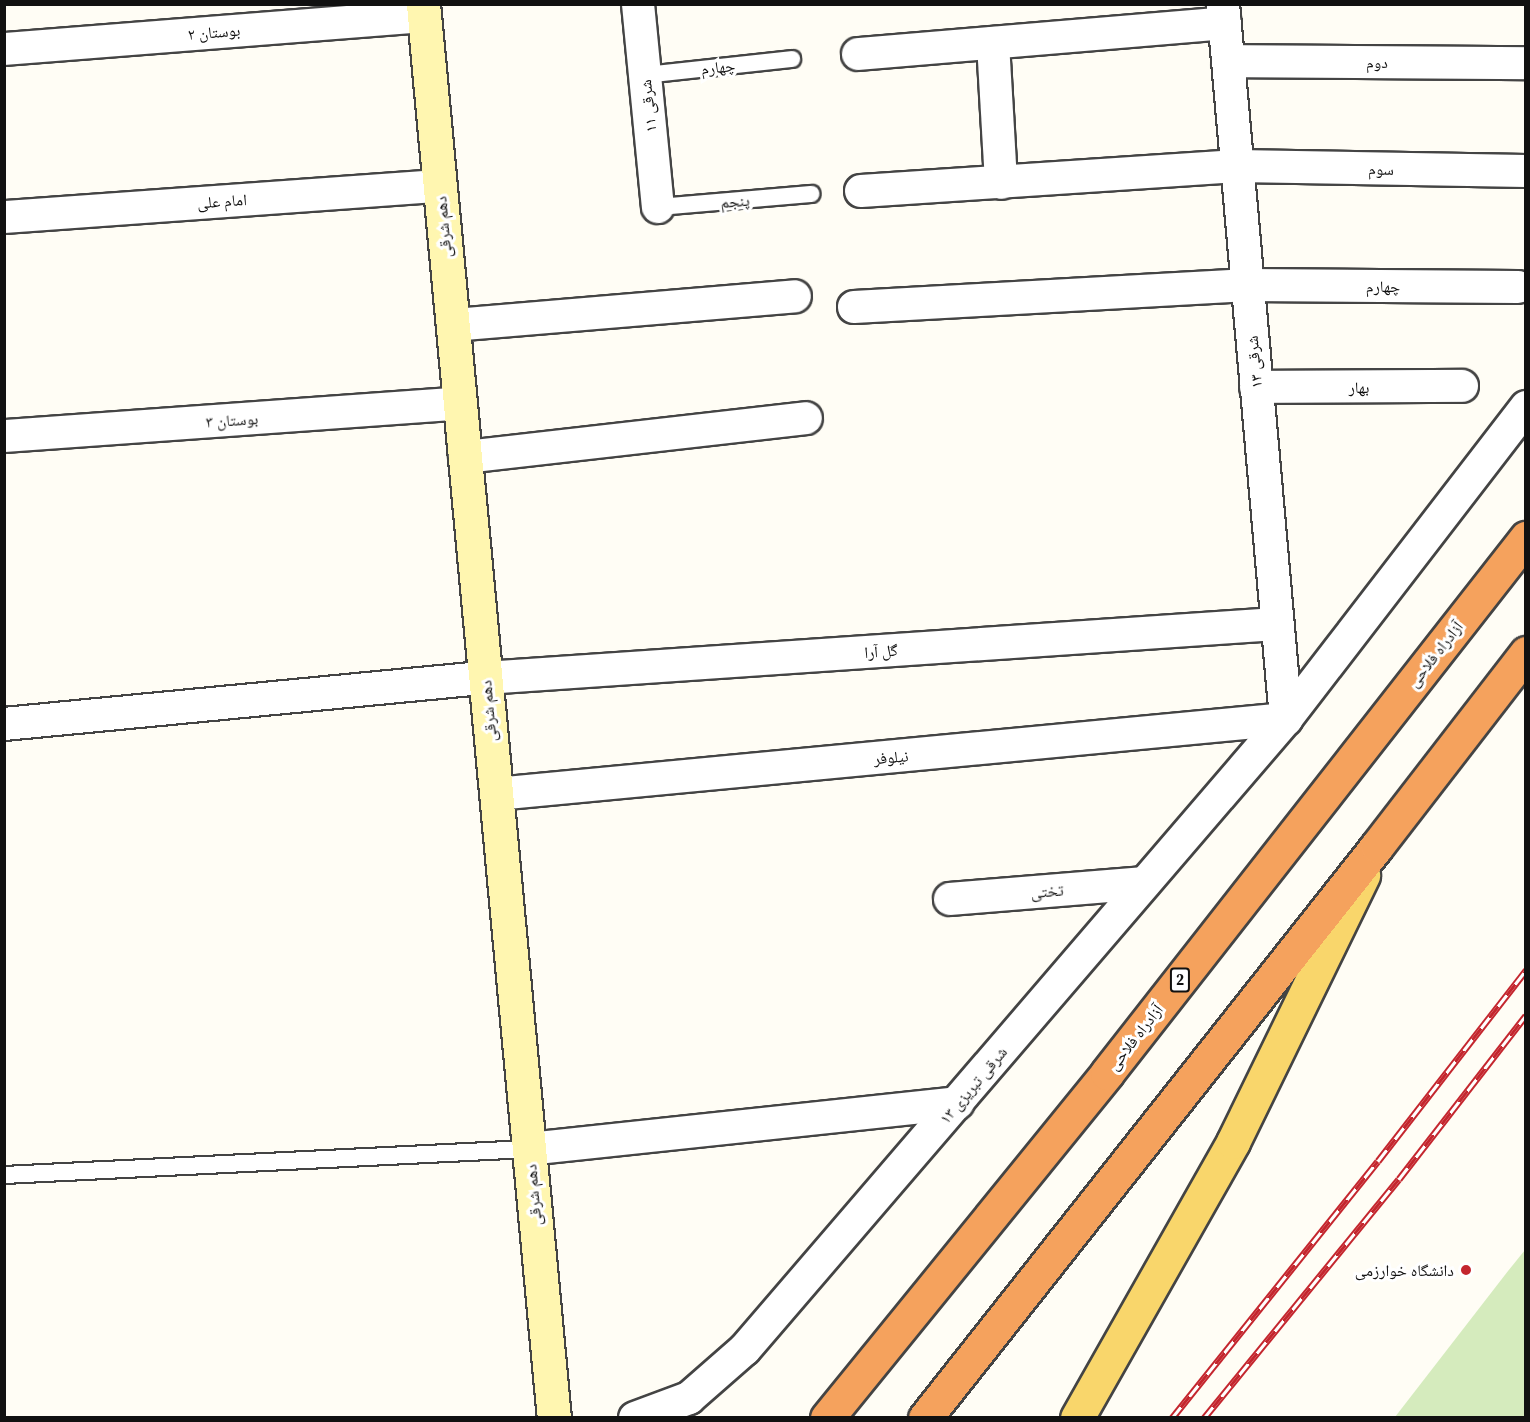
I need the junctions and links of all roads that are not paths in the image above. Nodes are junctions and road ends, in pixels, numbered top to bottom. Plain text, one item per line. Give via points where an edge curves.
1 (638, 4) edge
2 (423, 10) edge
3 (1224, 14) edge
4 (993, 43) junction
5 (4, 49) edge
6 (858, 54) dead end
7 (792, 59) dead end
8 (1228, 61) junction
9 (1526, 63) edge
10 (645, 75) junction
11 (1237, 166) junction
12 (1526, 171) edge
13 (1000, 183) junction
14 (440, 186) junction
15 (861, 191) dead end
16 (811, 194) dead end
17 (658, 207) joint
18 (4, 217) edge
19 (1248, 285) junction
20 (1518, 287) dead end
21 (795, 296) dead end
22 (854, 307) dead end
23 (453, 325) junction
24 (1462, 386) dead end
25 (1256, 387) junction
26 (460, 403) junction
27 (1526, 407) edge
28 (806, 418) dead end
29 (4, 436) edge
30 (465, 457) junction
31 (1526, 538) edge
32 (1276, 624) junction
33 (1526, 653) edge
34 (485, 678) junction
35 (1286, 719) junction
36 (4, 724) edge
37 (496, 794) junction
38 (1377, 846) junction
39 (1144, 883) junction
40 (950, 899) dead end
41 (958, 1103) junction
42 (529, 1149) junction
43 (4, 1176) edge
44 (554, 1418) edge
45 (635, 1418) edge
46 (827, 1418) edge
47 (925, 1418) edge
48 (1077, 1418) edge

1 - 10 street, ۱۱ شرقی
2 - 5 street, بوستان ۲
2 - 14 street, دهم شرقی
3 - 4 street
3 - 8 street, ۱۳ شرقی
4 - 6 street
4 - 13 street
7 - 10 lane, چهارم
8 - 9 street, دوم
8 - 11 street, ۱۳ شرقی
10 - 17 street, ۱۱ شرقی
11 - 12 street, سوم
11 - 13 street, سوم
11 - 19 street, ۱۳ شرقی
13 - 15 street, سوم
14 - 18 street, امام علی
14 - 23 street, دهم شرقی
16 - 17 lane, پنجم
19 - 20 street, چهارم
19 - 22 street, چهارم
19 - 25 street, ۱۳ شرقی
21 - 23 street
23 - 26 street, دهم شرقی
24 - 25 street, بهار
25 - 32 street, ۱۳ شرقی
26 - 29 street, بوستان ۳
26 - 30 street, دهم شرقی
27 - 35 street, ۱۳ شرقی تبریزی
28 - 30 street
30 - 34 street, دهم شرقی
31 - 46 highway, آزادراه فلاحی / 2 via 1107,1073
32 - 34 street, گل آرا
32 - 35 street, ۱۳ شرقی
33 - 38 highway
34 - 36 street, گل آرا
34 - 37 street, دهم شرقی
35 - 37 street, نیلوفر
35 - 39 street, ۱۳ شرقی تبریزی
37 - 42 street, دهم شرقی
38 - 47 highway
38 - 48 main road via 1233,1142
39 - 40 street, تختی
39 - 41 street, ۱۳ شرقی تبریزی
41 - 42 street
41 - 45 street, ۱۳ شرقی تبریزی via 745,1349 689,1398
42 - 43 lane
42 - 44 street, دهم شرقی

